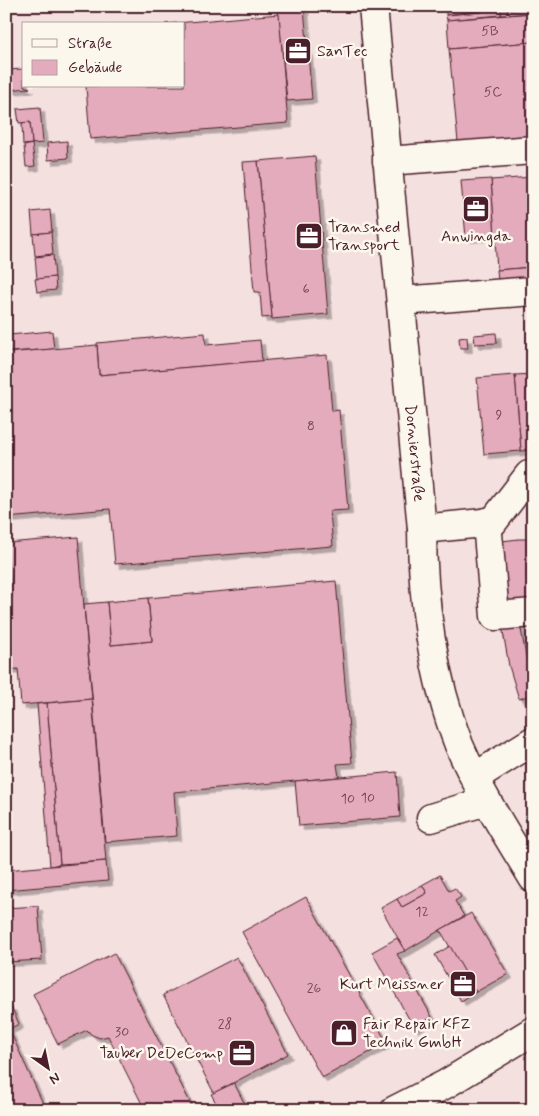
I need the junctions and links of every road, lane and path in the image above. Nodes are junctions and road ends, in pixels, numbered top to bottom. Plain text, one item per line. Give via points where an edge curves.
1 (373, 6) edge
2 (533, 150) edge
3 (387, 161) junction
4 (533, 291) edge
5 (400, 301) junction
6 (533, 475) edge
7 (487, 522) junction
8 (422, 529) junction
9 (533, 613) edge
10 (533, 741) edge
11 (475, 777) junction
12 (486, 801) junction
13 (431, 818) dead end
14 (533, 878) edge
15 (533, 1031) edge
16 (395, 1110) edge

1 - 3 street, Dornierstraße
2 - 3 street
3 - 5 street, Dornierstraße
4 - 5 street
5 - 8 street, Dornierstraße
6 - 7 street via 492,522
7 - 8 street
7 - 9 street via 495,616
8 - 11 street, Dornierstraße via 422,559 436,674 459,745
10 - 11 street
11 - 12 street, Dornierstraße
12 - 13 street
12 - 14 street, Dornierstraße
15 - 16 street via 446,1084

